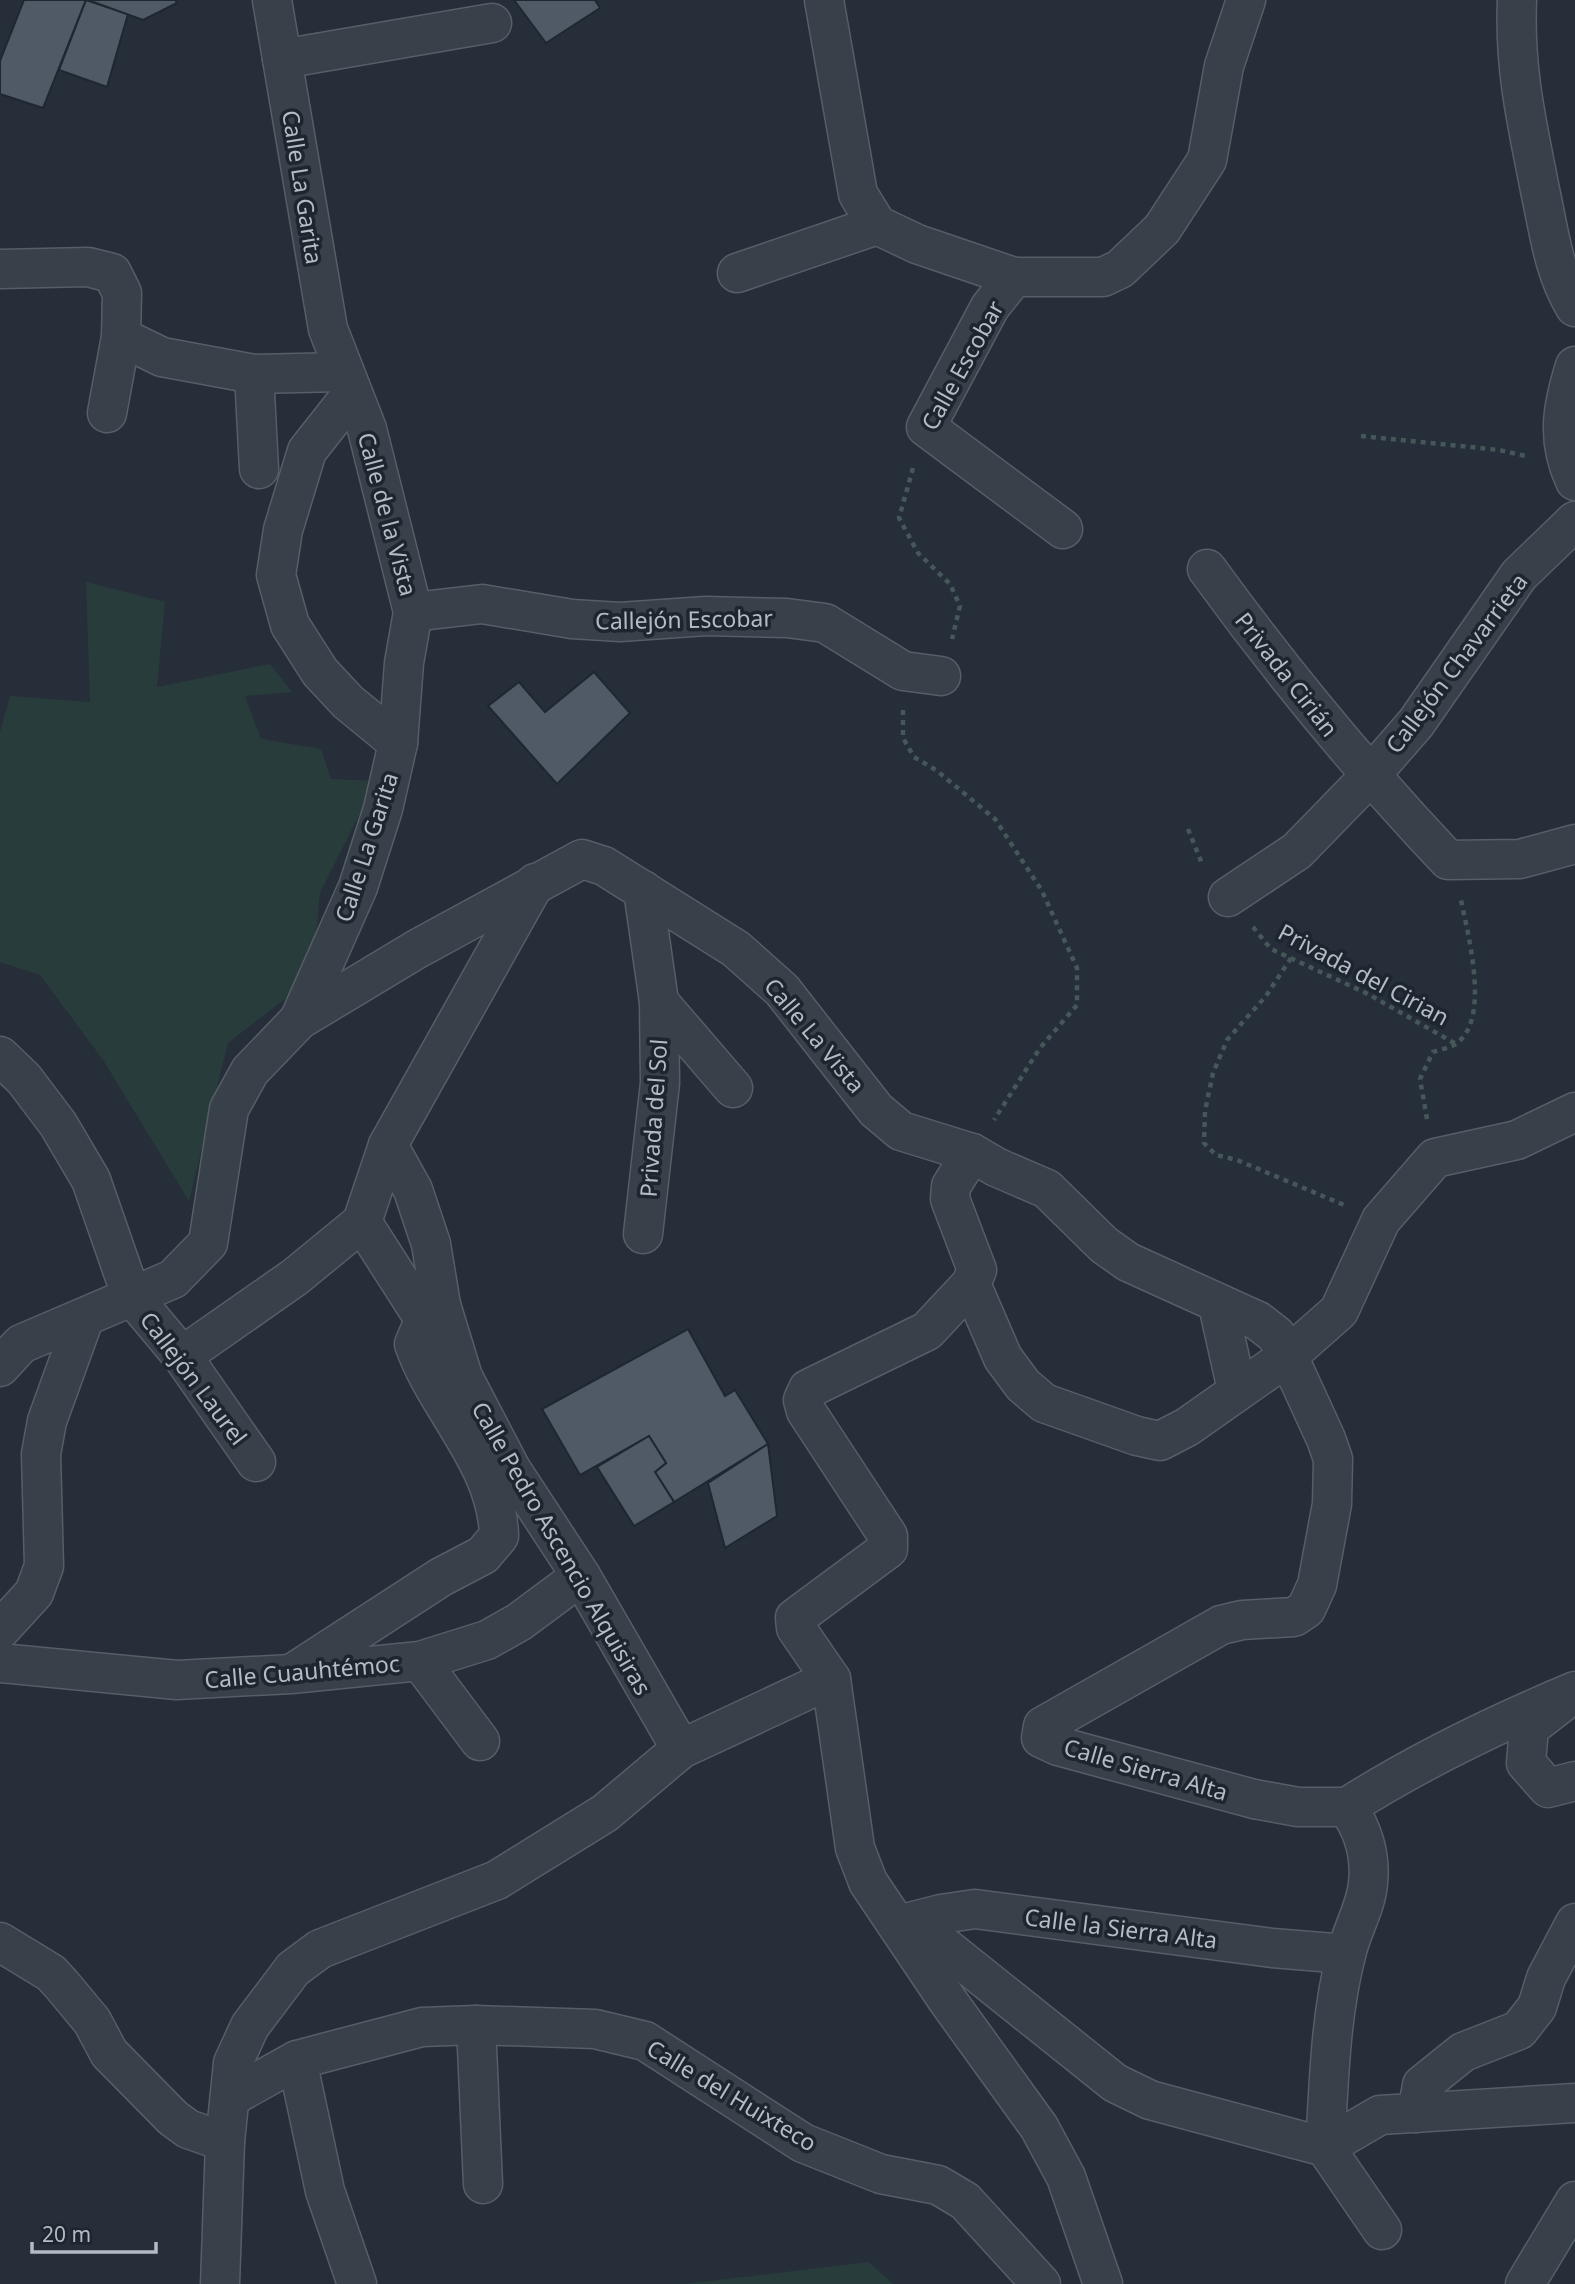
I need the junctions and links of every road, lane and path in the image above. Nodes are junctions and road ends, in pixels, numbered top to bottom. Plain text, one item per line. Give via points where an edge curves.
1 (272, 0) edge
2 (824, 0) edge
3 (1246, 0) edge
4 (1517, 0) edge
5 (492, 23) dead end
6 (282, 59) junction
7 (877, 225) junction
8 (0, 269) edge
9 (737, 273) dead end
10 (1014, 277) junction
11 (1575, 307) edge
12 (121, 337) junction
13 (1575, 366) edge
14 (254, 373) junction
15 (347, 383) junction
16 (1569, 406) edge
17 (107, 413) dead end
18 (926, 427) junction
19 (1361, 436) dead end
20 (259, 469) dead end
21 (1572, 474) edge
22 (1575, 521) edge
23 (1063, 529) dead end
24 (1207, 569) dead end
25 (414, 612) junction
26 (941, 676) joint
27 (903, 738) dead end
28 (398, 743) junction
29 (1369, 777) junction
30 (1188, 830) dead end
31 (1575, 844) edge
32 (1448, 860) junction
33 (536, 881) junction
34 (643, 890) junction
35 (1228, 897) junction
36 (1291, 958) junction
37 (659, 1002) junction
38 (299, 1020) junction
39 (1456, 1045) junction
40 (0, 1056) edge
41 (733, 1088) dead end
42 (1575, 1112) edge
43 (388, 1144) junction
44 (972, 1153) junction
45 (1435, 1158) junction
46 (1381, 1220) junction
47 (362, 1222) junction
48 (643, 1234) dead end
49 (971, 1284) junction
50 (131, 1295) junction
51 (1218, 1304) junction
52 (434, 1310) junction
53 (84, 1319) junction
54 (182, 1356) junction
55 (1288, 1356) junction
56 (0, 1367) edge
57 (1237, 1390) junction
58 (256, 1462) dead end
59 (581, 1576) junction
60 (1306, 1609) joint
61 (0, 1630) edge
62 (420, 1661) junction
63 (0, 1663) edge
64 (291, 1674) junction
65 (831, 1679) junction
66 (1575, 1691) edge
67 (481, 1741) dead end
68 (681, 1749) junction
69 (1575, 1781) edge
70 (1347, 1807) junction
71 (1575, 1923) edge
72 (898, 1925) junction
73 (3, 1942) edge
74 (1346, 1954) junction
75 (476, 2025) junction
76 (297, 2060) junction
77 (231, 2097) junction
78 (1575, 2103) edge
79 (1417, 2113) junction
80 (225, 2142) junction
81 (1325, 2147) junction
82 (483, 2185) dead end
83 (1575, 2201) edge
84 (1382, 2230) dead end
85 (220, 2284) edge
86 (357, 2284) edge
87 (1041, 2284) edge
88 (1103, 2284) edge
89 (1525, 2284) edge

1 - 6 street, Calle La Garita
2 - 7 street via 858,194
3 - 10 street, Calle Escobar via 1224,66 1208,160 1162,229 1120,269 1103,276
4 - 11 street via 1515,40 1521,104 1555,262
5 - 6 street
6 - 15 street, Calle La Garita via 328,329
7 - 9 street
7 - 10 street via 917,244
8 - 12 street via 88,267 112,273 122,293
10 - 18 street, Calle Escobar via 990,307
12 - 14 street via 162,357
12 - 17 street
13 - 16 street
14 - 15 street
14 - 20 street
15 - 25 street, Calle de la Vista via 367,429
15 - 28 street, Calle La Garita via 307,452 283,530 276,575 290,625 320,672
16 - 21 street
18 - 23 street
18 - 26 path, Calle Escobar via 899,518 918,552 950,583 960,606
19 - 21 path via 1499,450
22 - 29 street, Callejón Chavarrieta via 1519,575 1416,723
24 - 29 street, Privada Cirián
25 - 26 street, Callejón Escobar via 481,604 572,620 787,618 825,624 903,671
25 - 28 street, Calle de la Vista via 404,663
27 - 44 path via 914,757 995,819 1042,891 1077,968 1077,1005 1040,1048
28 - 38 street, Calle La Garita via 358,887
29 - 32 street, Privada Cirián
29 - 35 street, Callejón Chavarrieta via 1297,851
30 - 35 path, Privada del Cirian via 1206,871
31 - 32 street via 1520,859
32 - 39 path, Privada del Cirian via 1457,879 1474,970 1474,1018
33 - 34 street, Calle La Vista via 582,859 604,866
33 - 38 street, Calle La Vista
33 - 43 street
34 - 37 street, Privada del Sol
34 - 44 street, Calle La Vista via 736,949 782,990 876,1110 901,1131
35 - 36 path, Privada del Cirian via 1271,949
36 - 39 path, Privada del Cirian via 1368,994
36 - 46 path via 1266,996 1227,1040 1213,1073 1204,1143 1216,1155
37 - 41 street, Privada del Sol
37 - 48 street, Privada del Sol via 660,1083
38 - 50 street via 250,1070 229,1109 208,1242 173,1279
39 - 45 path, Privada del Cirian via 1433,1052 1420,1079
40 - 50 street via 58,1124 91,1180
42 - 45 street via 1517,1140
43 - 47 street
43 - 52 street, Calle Pedro Ascencio Alquisiras via 413,1190 431,1244
44 - 49 street via 951,1186 950,1199 977,1270
44 - 51 street, Calle La Vista via 1047,1189 1128,1262
45 - 46 street
46 - 55 street via 1339,1311
47 - 52 street via 411,1302
47 - 54 street via 295,1278
49 - 57 street via 1003,1358 1044,1404 1160,1441 1188,1427
49 - 65 street via 927,1331 808,1389 803,1400 888,1536 888,1549 795,1618 796,1628
50 - 53 street
50 - 54 street, Callejón Laurel
51 - 55 street, Calle La Vista via 1258,1321 1276,1335
51 - 57 street
52 - 59 street, Calle Pedro Ascencio Alquisiras via 511,1469
52 - 64 street via 414,1344 474,1451 498,1513 499,1536 483,1555
53 - 56 street via 21,1344
53 - 61 street via 47,1422 41,1454 44,1566 34,1593
54 - 58 street, Callejón Laurel
55 - 57 street
55 - 60 street, Calle La Vista via 1333,1459 1332,1504 1318,1585
59 - 62 street, Calle Cuauhtémoc via 487,1640
59 - 68 street, Calle Pedro Ascencio Alquisiras
60 - 70 street, Calle Sierra Alta via 1294,1617 1221,1625 1043,1726 1041,1738 1254,1800 1298,1807
62 - 64 street, Calle Cuauhtémoc
62 - 67 street
63 - 64 street, Calle Cuauhtémoc via 177,1680
65 - 68 street
65 - 72 street via 855,1848 868,1882
66 - 69 street via 1529,1728 1526,1763 1548,1788
66 - 70 street via 1494,1725
68 - 77 street via 605,1812 497,1880 320,1949 293,1969 250,2026 233,2063
70 - 74 street via 1367,1850 1368,1884
71 - 79 street via 1546,1978 1537,2007 1519,2030 1452,2060 1422,2085
72 - 74 street, Calle la Sierra Alta via 975,1909
72 - 81 street via 940,1943 1115,2083 1150,2100
72 - 88 street via 1039,2127 1066,2177
73 - 80 street via 51,1973 92,2021 109,2053 173,2118 188,2129
74 - 81 street via 1332,2041
75 - 76 street, Calle del Huixteco via 422,2027
75 - 82 street
75 - 87 street, Calle del Huixteco via 595,2029 645,2041 803,2143 881,2174 938,2185 965,2202
76 - 77 street, Calle del Huixteco
76 - 86 street via 325,2191
77 - 80 street
78 - 79 street
79 - 81 street via 1380,2115
80 - 85 street
81 - 84 street
83 - 89 street

